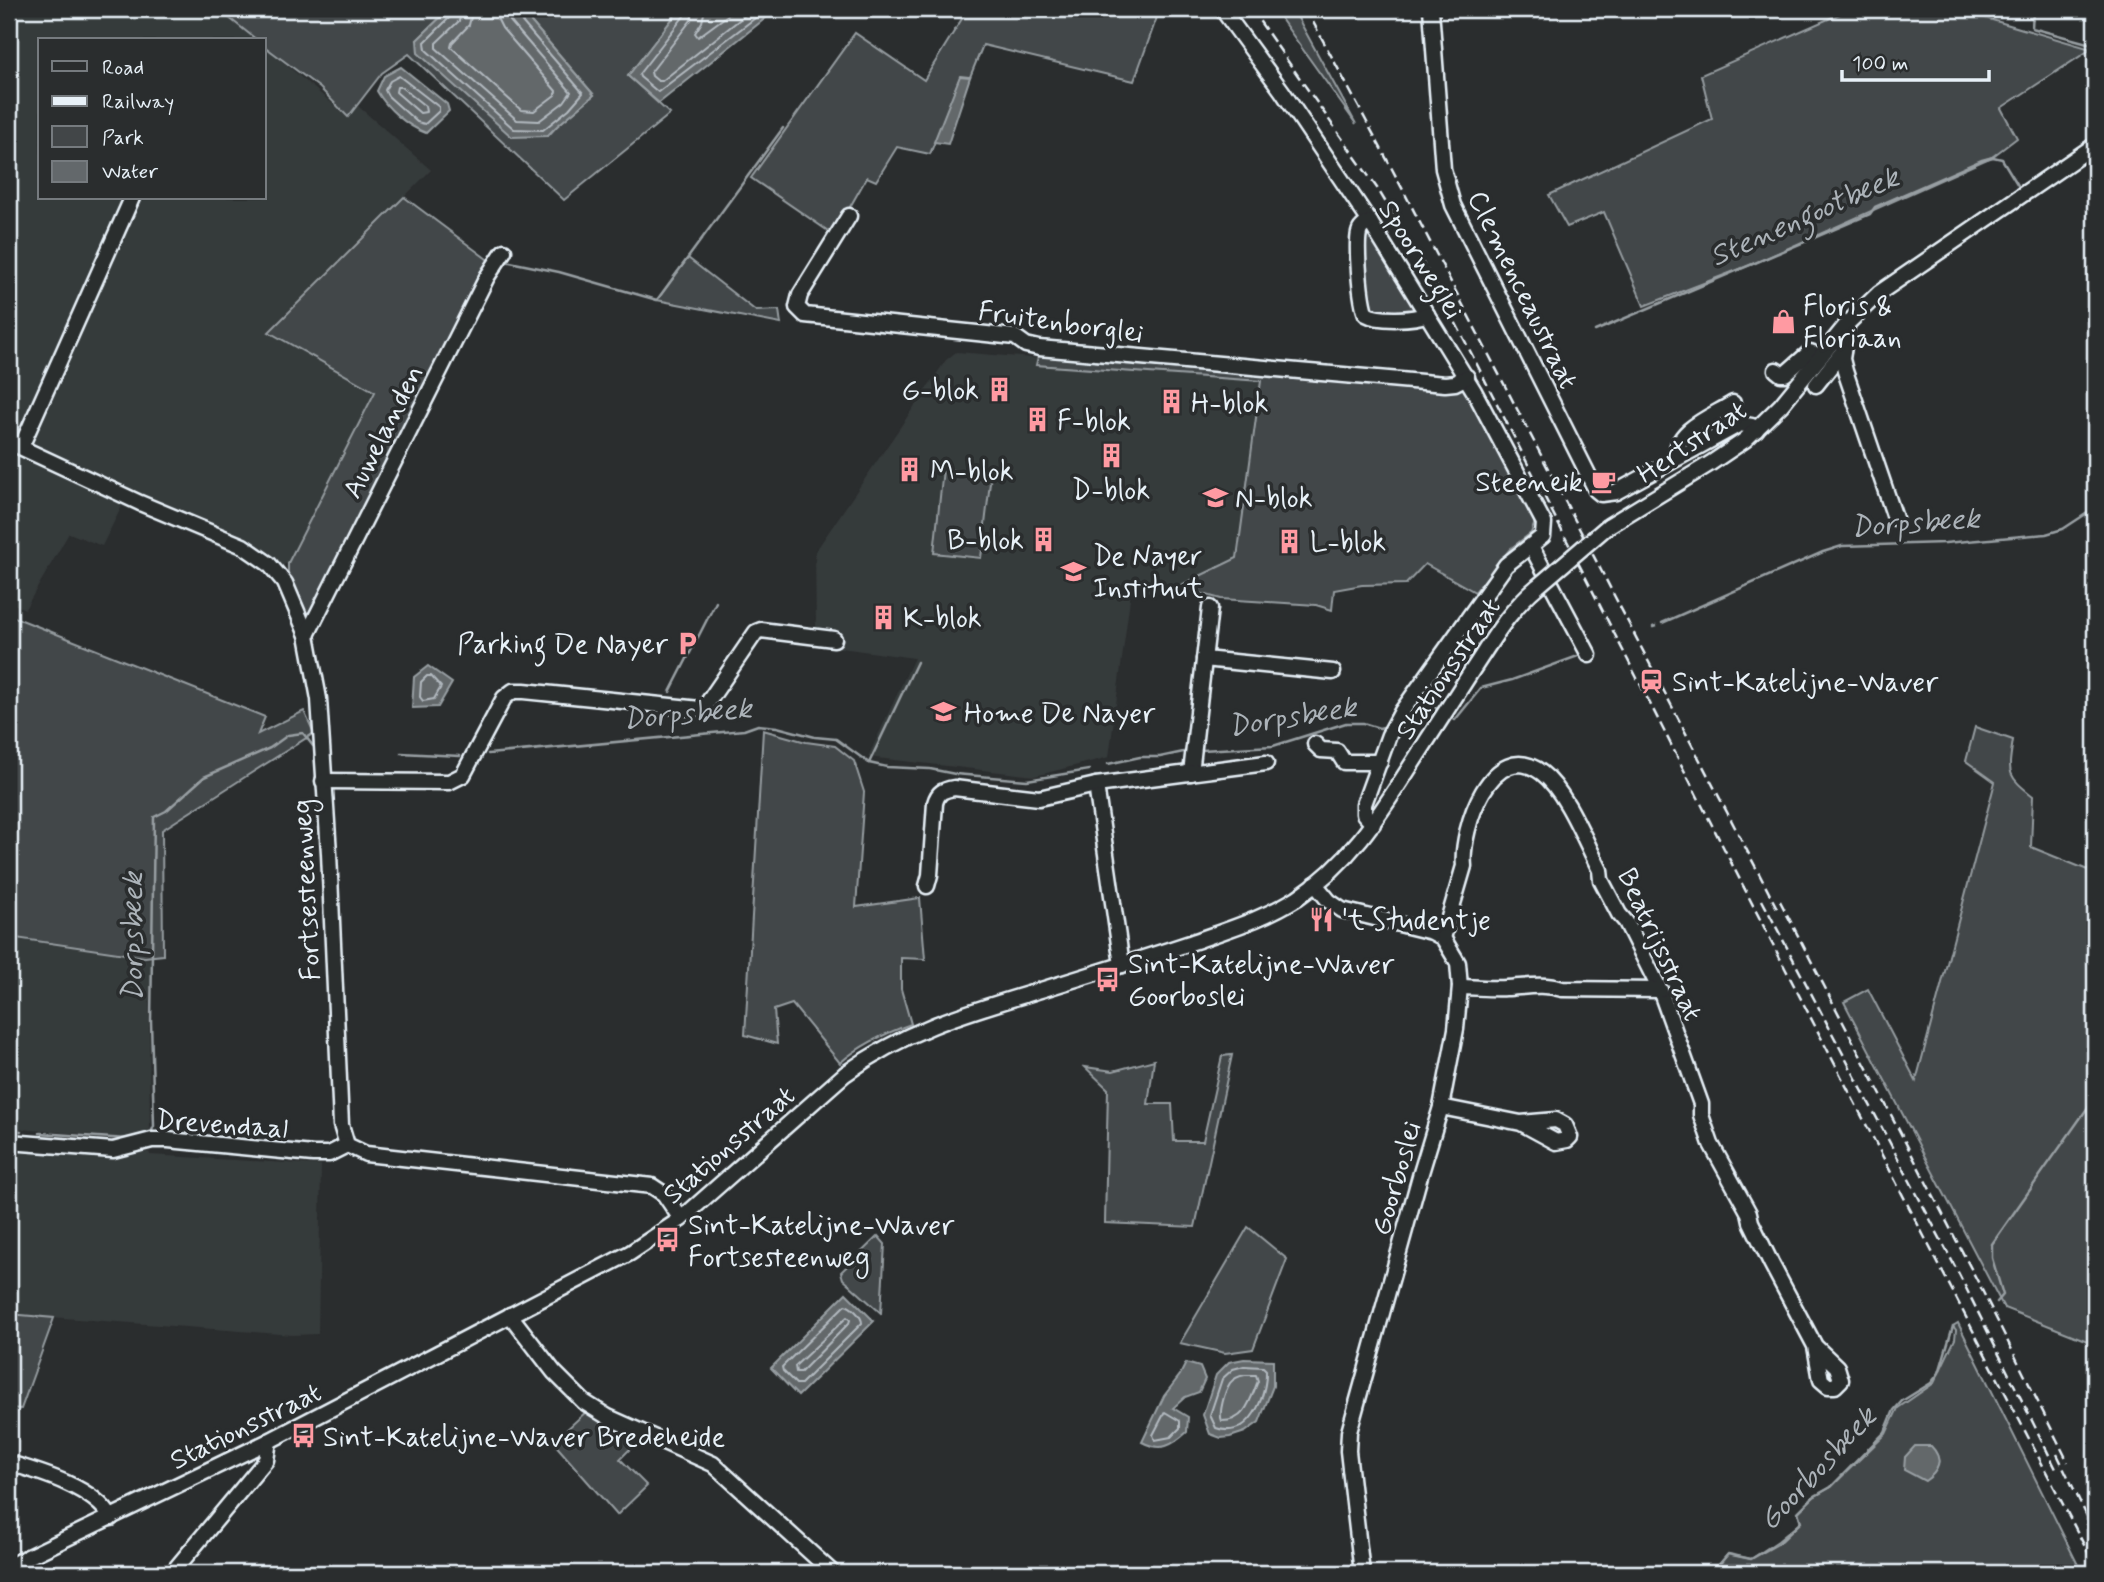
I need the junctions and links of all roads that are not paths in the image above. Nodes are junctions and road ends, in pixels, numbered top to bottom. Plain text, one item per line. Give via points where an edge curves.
1 (1222, 9) edge
2 (1431, 9) edge
3 (2095, 145) edge
4 (131, 200) edge
5 (849, 216) dead end
6 (1370, 222) junction
7 (504, 251) dead end
8 (1427, 314) junction
9 (1847, 324) junction
10 (1843, 351) junction
11 (1821, 356) junction
12 (1776, 370) dead end
13 (1466, 377) junction
14 (1816, 385) dead end
15 (1733, 403) dead end
16 (1756, 430) junction
17 (15, 444) edge
18 (1677, 457) junction
19 (1895, 518) dead end
20 (1608, 526) joint
21 (1531, 546) junction
22 (1210, 608) dead end
23 (307, 635) junction
24 (834, 639) dead end
25 (1589, 655) dead end
26 (1204, 659) junction
27 (1332, 672) dead end
28 (1315, 744) dead end
29 (1380, 762) junction
30 (1266, 763) dead end
31 (1191, 773) junction
32 (323, 781) junction
33 (1096, 785) junction
34 (1374, 824) junction
35 (1315, 884) junction
36 (927, 886) dead end
37 (1443, 938) junction
38 (1122, 965) junction
39 (1460, 987) junction
40 (1660, 990) junction
41 (1441, 1107) junction
42 (1521, 1123) dead end
43 (9, 1142) edge
44 (347, 1145) junction
45 (681, 1219) junction
46 (510, 1315) junction
47 (1815, 1346) dead end
48 (270, 1441) junction
49 (9, 1463) edge
50 (111, 1518) junction
51 (9, 1566) edge
52 (172, 1573) edge
53 (833, 1573) edge
54 (1362, 1573) edge

1 - 6 street, Spoorweglei
2 - 18 street, Clemenceaustraat via 1443,169 1453,205 1593,486 1608,494
3 - 9 street, Hertstraat via 1879,293
4 - 17 street, Fortsesteenweg
5 - 13 street, Fruitenborglei via 800,295 797,307 805,315 1016,337 1026,345 1130,357 1445,384
6 - 8 street, Spoorweglei
6 - 8 street via 1358,235 1359,283 1366,314 1397,319
7 - 23 street, Auwelanden
8 - 13 street, Spoorweglei
9 - 10 street
9 - 11 street, Hertstraat
10 - 14 street
10 - 19 street via 1844,371
11 - 12 street via 1810,352 1785,374
11 - 16 street, Hertstraat
13 - 21 street, Spoorweglei via 1541,515 1543,536
15 - 18 street via 1681,437
16 - 18 street, Clemenceaustraat via 1740,424
16 - 20 street, Hertstraat via 1730,452
17 - 23 street, Fortsesteenweg via 243,546 269,564 285,583
20 - 34 street, Stationsstraat, bridge via 1507,618
21 - 25 street
21 - 29 street, Stationsstraat via 1506,565 1409,700
22 - 26 street
23 - 32 street, Fortsesteenweg via 319,699
24 - 32 street via 756,632 700,709 513,691 504,698 463,775 449,782
26 - 27 street
26 - 31 street
28 - 29 street via 1321,750 1337,751 1344,762
29 - 34 street, Stationsstraat via 1363,810
30 - 31 street
31 - 33 street
32 - 44 street, Fortsesteenweg via 341,1125
33 - 36 street via 1039,797 943,790 935,803
33 - 38 street
34 - 35 street, Stationsstraat
35 - 37 street via 1342,910
35 - 38 street, Stationsstraat via 1261,917
37 - 39 street, Goorboslei via 1458,963
37 - 40 street, Beatrijsstraat via 1475,807 1485,786 1502,769 1526,766 1544,774 1563,797
38 - 45 street, Stationsstraat via 962,1014 872,1054
39 - 40 street
39 - 41 street, Goorboslei
40 - 47 street, Beatrijsstraat via 1712,1144
41 - 42 street
41 - 54 street, Goorboslei via 1349,1432
43 - 44 street, Drevendaal via 113,1150 168,1140 313,1154 329,1154
44 - 45 street via 366,1154 652,1186 664,1194
45 - 46 street, Stationsstraat via 630,1253
46 - 48 street, Stationsstraat
46 - 53 street via 584,1402 713,1464
48 - 50 street, Stationsstraat
48 - 52 street via 266,1460
49 - 50 street via 83,1492
50 - 51 street, Stationsstraat

